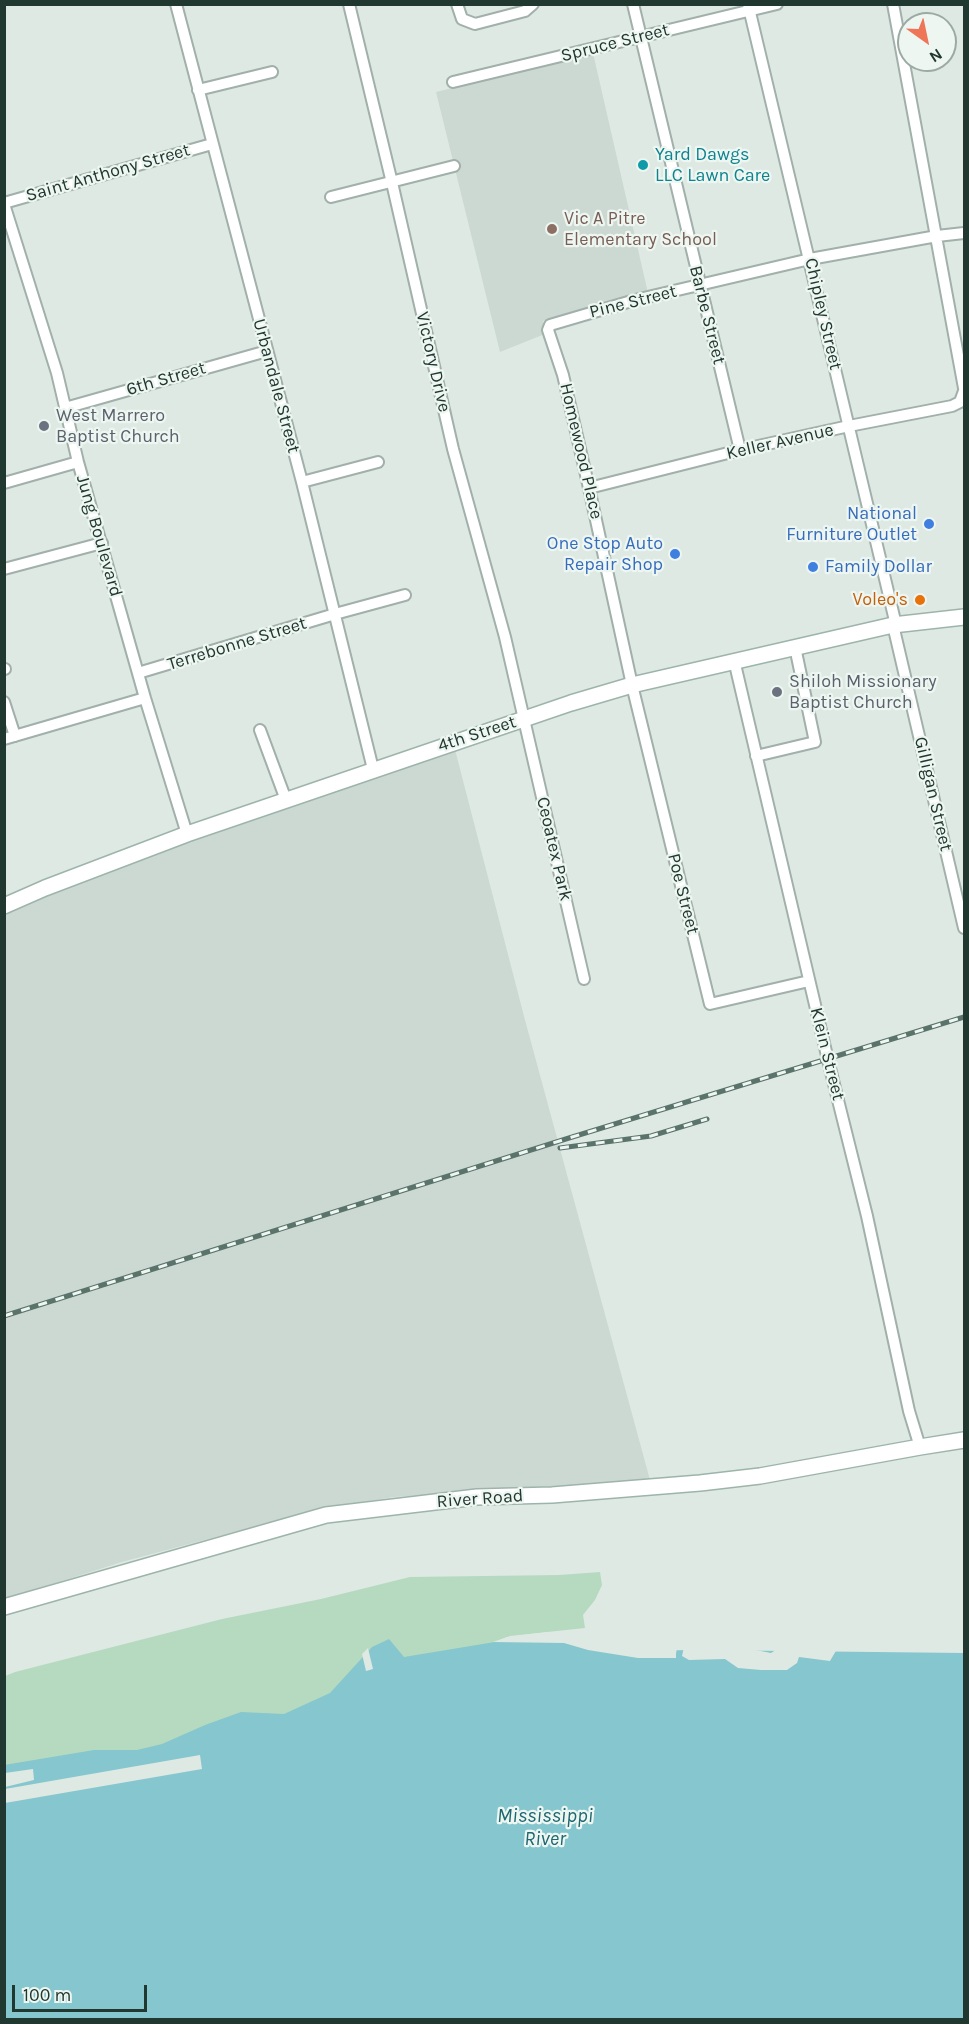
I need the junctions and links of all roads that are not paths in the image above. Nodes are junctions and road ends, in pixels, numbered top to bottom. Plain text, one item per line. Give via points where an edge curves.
1 (176, 4) edge
2 (349, 4) edge
3 (457, 4) edge
4 (533, 4) edge
5 (633, 4) edge
6 (777, 4) edge
7 (892, 4) edge
8 (749, 7) edge
9 (640, 36) junction
10 (272, 72) dead end
11 (453, 82) dead end
12 (198, 90) junction
13 (212, 144) junction
14 (454, 166) dead end
15 (392, 182) junction
16 (331, 197) dead end
17 (4, 203) edge
18 (964, 233) edge
19 (937, 236) junction
20 (17, 244) junction
21 (4, 247) edge
22 (810, 259) junction
23 (699, 286) junction
24 (549, 325) joint
25 (267, 351) junction
26 (964, 390) edge
27 (65, 408) junction
28 (849, 426) junction
29 (740, 450) junction
30 (78, 462) junction
31 (378, 462) dead end
32 (302, 482) junction
33 (4, 483) edge
34 (589, 488) junction
35 (102, 543) junction
36 (4, 569) edge
37 (405, 595) dead end
38 (335, 614) junction
39 (964, 617) edge
40 (895, 625) junction
41 (795, 647) junction
42 (734, 660) junction
43 (138, 673) junction
44 (632, 685) junction
45 (145, 699) junction
46 (4, 702) edge
47 (524, 718) junction
48 (260, 730) dead end
49 (10, 738) edge
50 (756, 756) junction
51 (373, 769) junction
52 (286, 800) junction
53 (187, 834) junction
54 (4, 906) edge
55 (964, 928) edge
56 (584, 979) dead end
57 (809, 981) junction
58 (964, 1440) edge
59 (920, 1446) junction
60 (4, 1607) edge

1 - 12 street, Urbandale Street
2 - 15 street, Victory Drive
3 - 4 street via 462,19 475,24 525,11
5 - 9 street, Barbe Street
6 - 8 street, Spruce Street
7 - 19 street, Keller Avenue
8 - 9 street, Spruce Street
8 - 22 street, Chipley Street
9 - 11 street, Spruce Street
9 - 23 street, Barbe Street
10 - 12 street
12 - 13 street, Urbandale Street
13 - 17 street, Saint Anthony Street
13 - 25 street, Urbandale Street
14 - 15 street
15 - 16 street
15 - 47 street, Victory Drive via 453,449
17 - 20 street, Jung Boulevard
18 - 19 street, Pine Street
19 - 22 street, Pine Street
19 - 26 street, Keller Avenue
20 - 21 street
20 - 27 street, Jung Boulevard
22 - 23 street, Pine Street
22 - 28 street, Chipley Street
23 - 24 street, Pine Street
23 - 29 street, Barbe Street
24 - 34 street, Homewood Place
25 - 27 street, 6th Street
25 - 32 street, Urbandale Street
26 - 28 street, Keller Avenue via 960,402 952,406
27 - 30 street, Jung Boulevard
28 - 29 street, Keller Avenue
28 - 40 street, Chipley Street
29 - 34 street, Keller Avenue
30 - 33 street
30 - 35 street, Jung Boulevard
31 - 32 street
32 - 38 street, Urbandale Street
34 - 44 street, Homewood Place
35 - 36 street
35 - 43 street, Jung Boulevard
37 - 38 street, Terrebonne Street
38 - 43 street, Terrebonne Street
38 - 51 street, Urbandale Street
39 - 40 main road, 4th Street
40 - 41 main road, 4th Street
40 - 55 street, Gilligan Street
41 - 42 main road, 4th Street
41 - 50 street via 815,742
42 - 44 main road, 4th Street
42 - 50 street, Klein Street
43 - 45 street, Jung Boulevard
44 - 47 main road, 4th Street
44 - 57 street, Poe Street via 710,1004
45 - 49 street
45 - 53 street, Jung Boulevard
46 - 49 street
47 - 51 main road, 4th Street
47 - 56 street, Ceoatex Park
48 - 52 street
50 - 57 street, Klein Street
51 - 52 main road, 4th Street
52 - 53 main road, 4th Street
53 - 54 main road, 4th Street
57 - 59 street, Klein Street
58 - 59 main road, River Road
59 - 60 main road, River Road via 760,1476 700,1483 477,1497 326,1515

